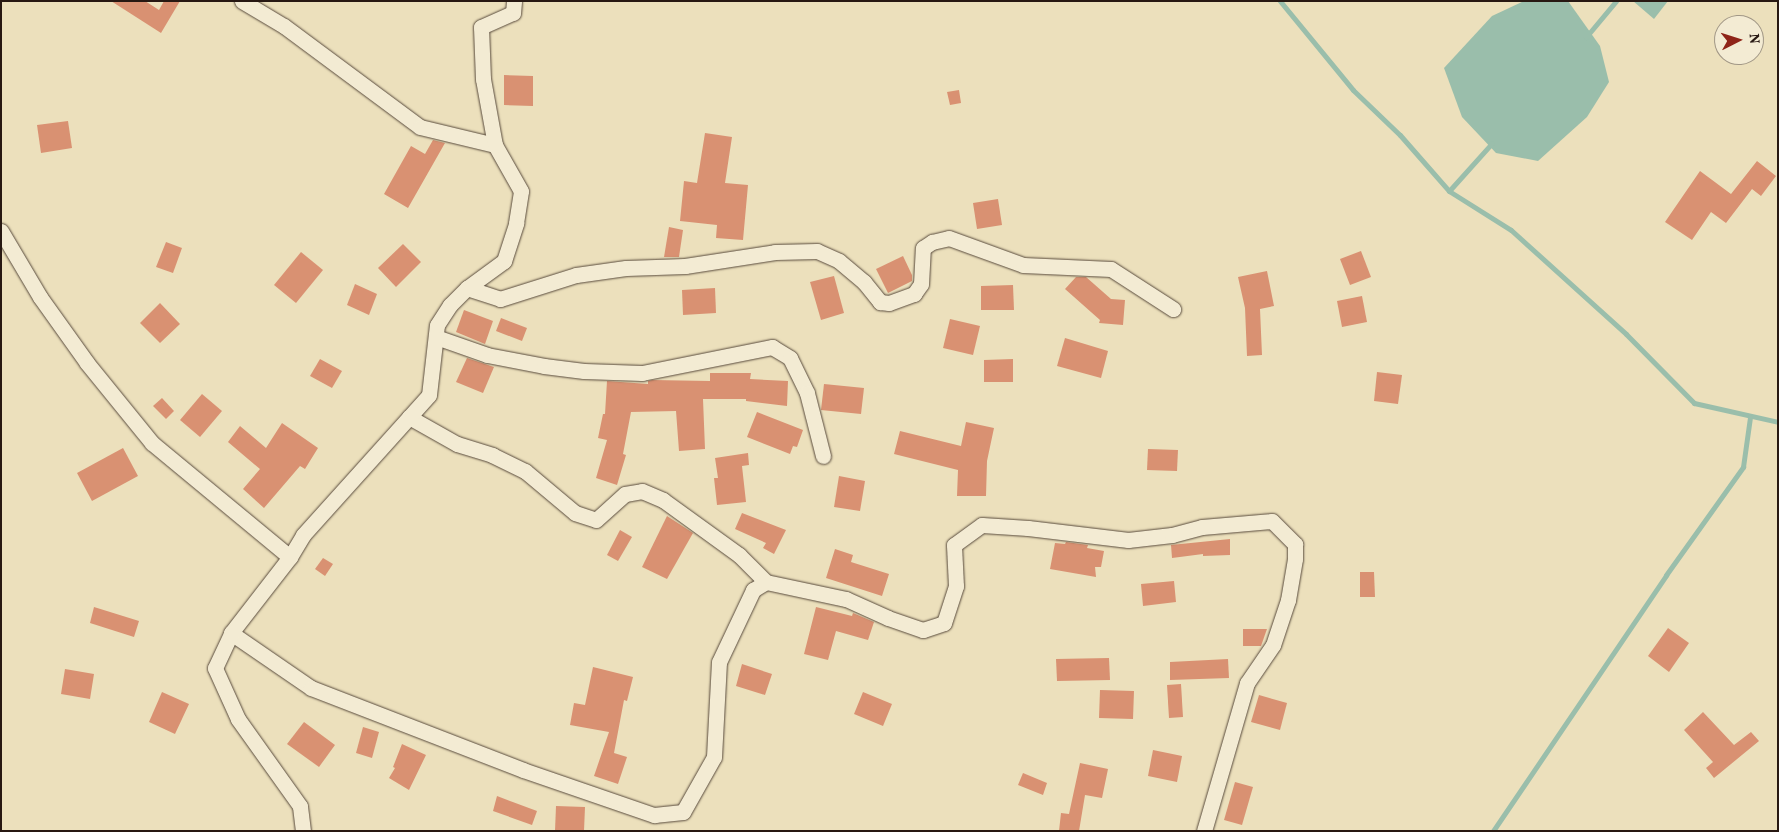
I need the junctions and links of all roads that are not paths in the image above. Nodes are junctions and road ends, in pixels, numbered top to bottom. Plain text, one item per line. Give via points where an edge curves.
1 (242, 1) edge
2 (514, 1) edge
3 (495, 145) junction
4 (1, 231) edge
5 (467, 288) junction
6 (1173, 309) dead end
7 (436, 337) junction
8 (409, 417) junction
9 (823, 456) dead end
10 (290, 556) junction
11 (766, 582) junction
12 (231, 633) junction
13 (303, 831) edge
14 (1204, 831) edge

1 - 3 street via 284,26 420,127
2 - 3 street via 513,13 480,26 482,79
3 - 5 street via 521,190 516,223 504,262
4 - 10 street via 40,296 87,363 152,443
5 - 6 street via 500,299 576,275 626,268 685,266 775,252 817,251 839,261 864,282 880,302 889,303 914,294 922,284 923,248 949,238 1024,264 1111,269
5 - 7 street via 441,318
7 - 8 street via 429,395
7 - 9 street via 487,355 584,371 632,372 678,366 772,346 790,358 807,393
8 - 10 street via 303,535
8 - 11 street via 457,444 492,455 525,471 575,513 596,520 625,494 642,491 662,500 739,555
10 - 12 street
11 - 12 street via 752,590 719,662 714,757 683,812 654,815 523,770 311,688
11 - 14 street via 846,599 923,630 944,623 956,586 954,545 982,525 1128,540 1172,535 1202,527 1272,522 1295,544 1288,600 1273,645 1247,683
12 - 13 street via 216,668 238,719 300,806

